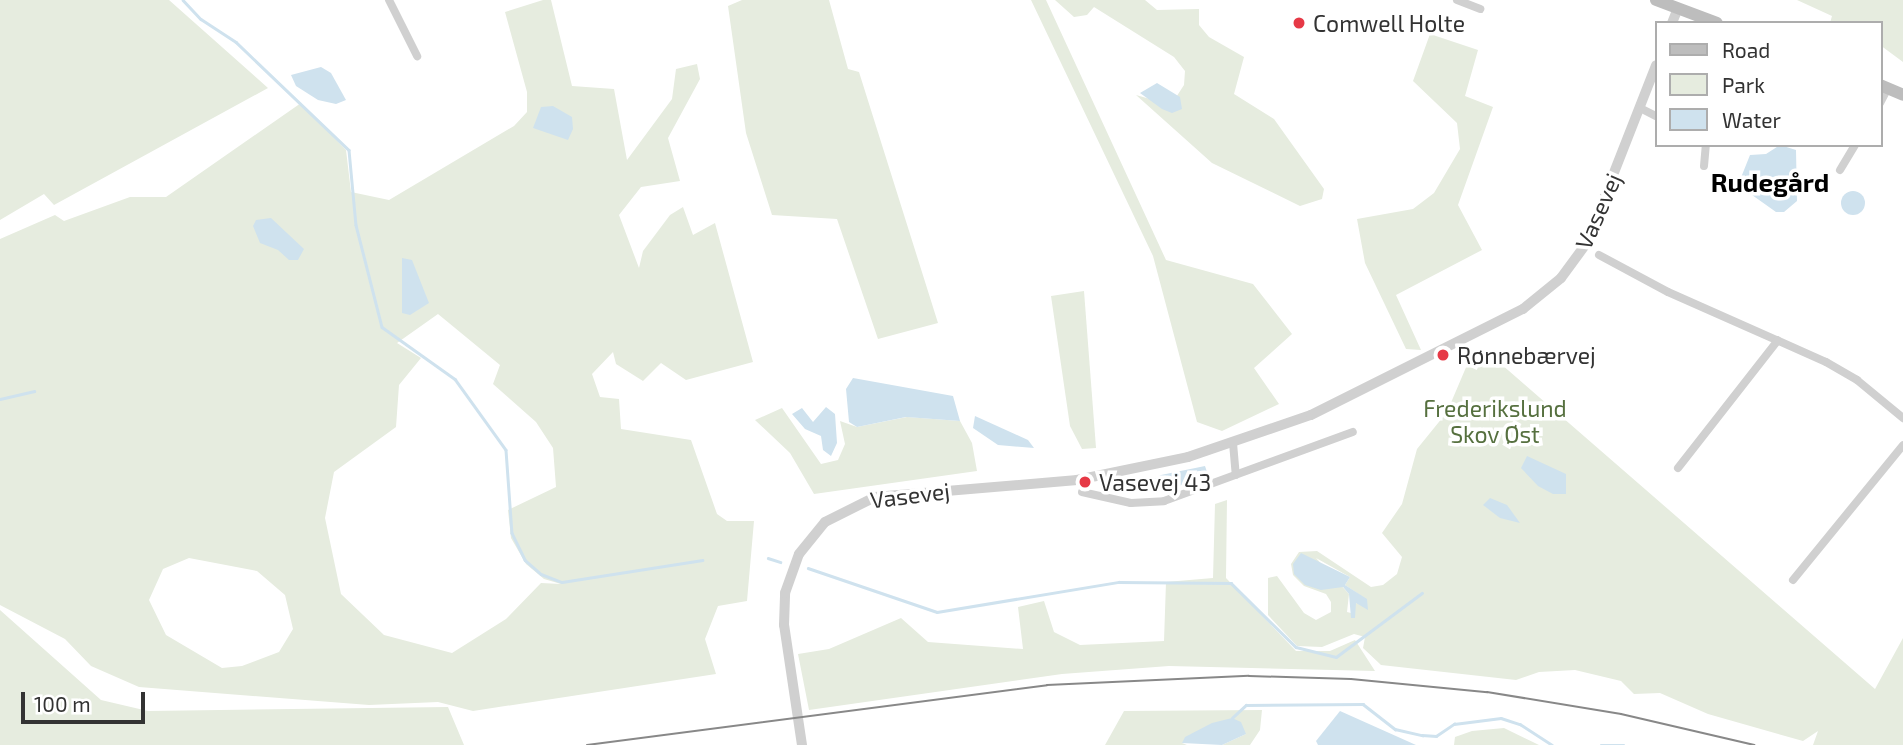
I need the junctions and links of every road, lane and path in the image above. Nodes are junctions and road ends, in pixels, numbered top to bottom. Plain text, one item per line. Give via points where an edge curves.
1 (389, 0) edge
2 (1457, 0) edge
3 (1656, 0) edge
4 (1678, 8) junction
5 (1480, 9) dead end
6 (1673, 21) edge
7 (1712, 21) edge
8 (416, 56) dead end
9 (1654, 70) edge
10 (1884, 87) edge
11 (1903, 95) edge
12 (1640, 108) junction
13 (1654, 115) edge
14 (1706, 147) edge
15 (1854, 147) edge
16 (1704, 166) dead end
17 (1840, 170) dead end
18 (1599, 255) dead end
19 (1778, 341) junction
20 (1903, 418) edge
21 (1353, 432) dead end
22 (1233, 443) junction
23 (1903, 445) edge
24 (1678, 468) dead end
25 (1236, 475) junction
26 (1082, 492) dead end
27 (1793, 580) dead end
28 (802, 745) edge

1 - 8 street
2 - 5 street
3 - 4 main road
4 - 6 street
4 - 7 main road
9 - 12 street, Vasevej
10 - 11 main road
12 - 13 street
12 - 22 street, Vasevej via 1586,244 1538,299 1354,395
14 - 16 street
15 - 17 street
18 - 19 street
19 - 20 street via 1857,380
19 - 24 street
21 - 25 street
22 - 25 street
22 - 28 street, Vasevej via 1077,480 888,495 836,513 802,548 785,593 784,625
23 - 27 street
25 - 26 street via 1146,504

